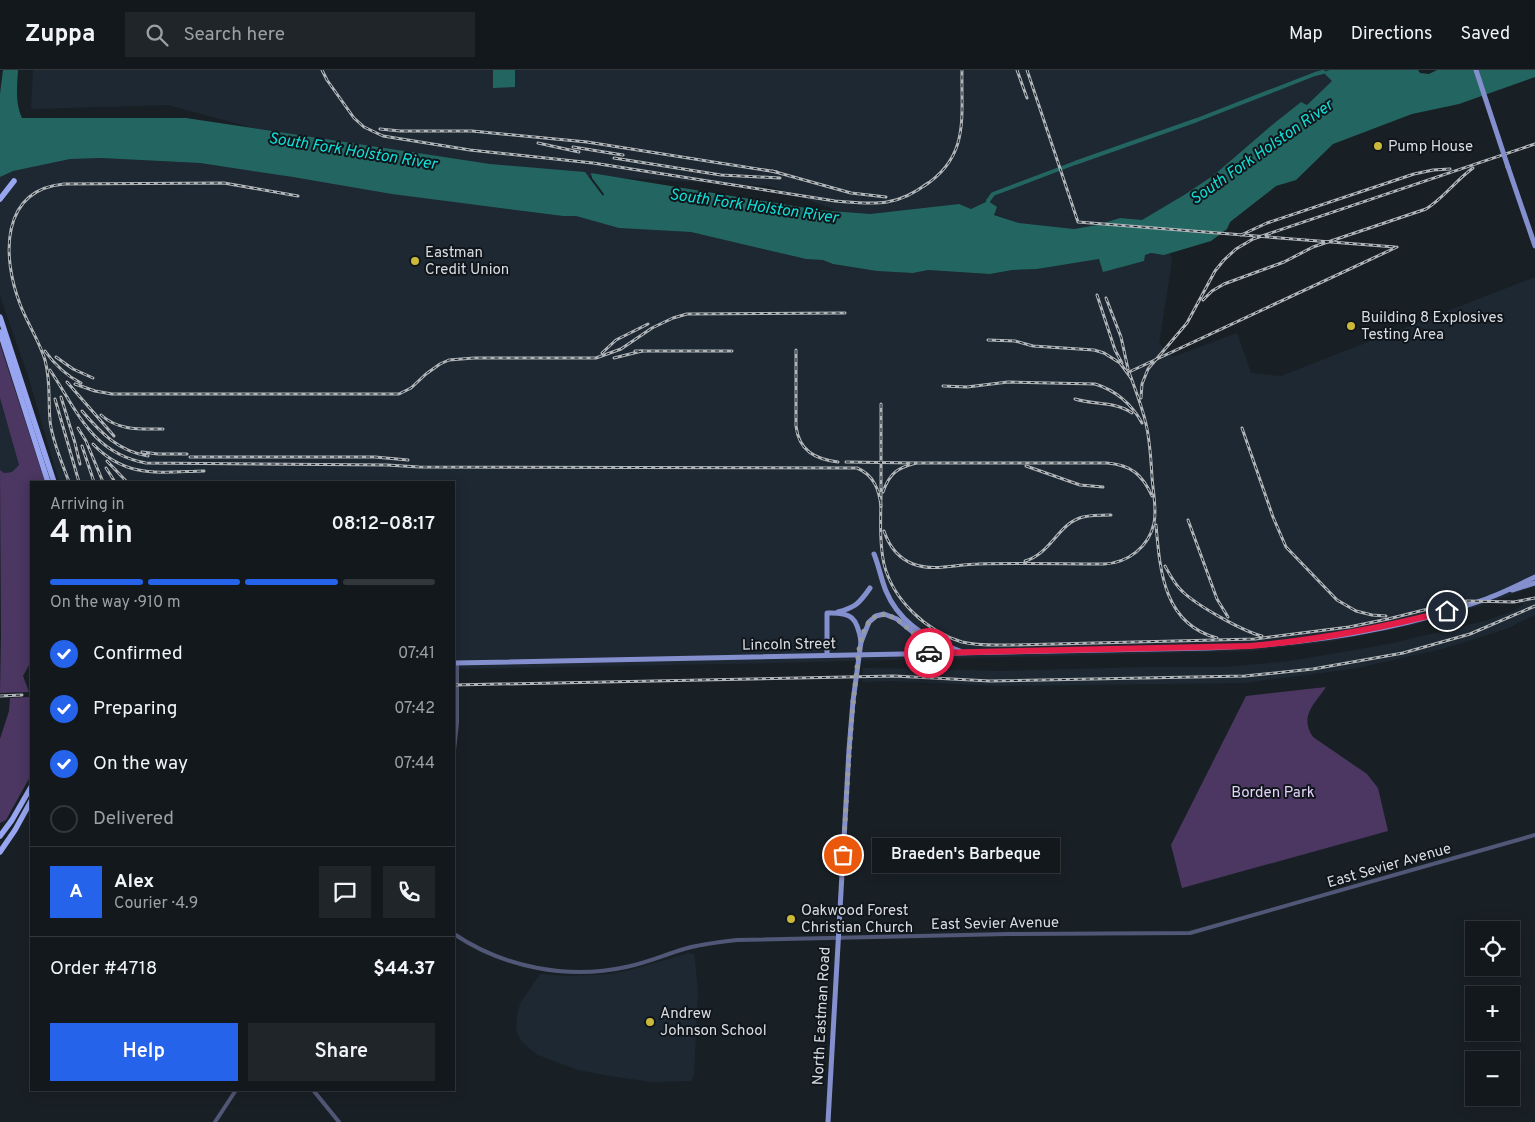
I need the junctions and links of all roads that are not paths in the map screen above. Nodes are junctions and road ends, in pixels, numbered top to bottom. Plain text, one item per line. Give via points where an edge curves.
1 (1476, 70) edge
2 (14, 181) dead end
3 (0, 199) edge
4 (1535, 246) edge
5 (0, 318) edge
6 (0, 332) edge
7 (48, 481) edge
8 (54, 481) edge
9 (874, 554) dead end
10 (1535, 577) edge
11 (1535, 583) edge
12 (870, 588) dead end
13 (1506, 591) junction
14 (830, 613) junction
15 (919, 637) junction
16 (861, 642) junction
17 (965, 653) junction
18 (918, 654) junction
19 (930, 654) junction
20 (826, 655) junction
21 (455, 663) edge
22 (455, 741) edge
23 (30, 789) edge
24 (30, 803) edge
25 (1535, 835) edge
26 (0, 836) edge
27 (0, 852) edge
28 (455, 935) edge
29 (838, 938) junction
30 (235, 1091) edge
31 (315, 1091) edge
32 (215, 1122) edge
33 (339, 1122) edge
34 (828, 1122) edge

1 - 4 main road, bridge
2 - 3 highway
5 - 8 highway
6 - 7 highway
9 - 17 main road via 892,603 908,622 933,641
10 - 13 main road, Lincoln Street
11 - 13 main road
12 - 14 main road via 853,607
13 - 17 main road, Lincoln Street via 1390,626 1285,643 1208,648
14 - 16 main road via 847,615 854,620
14 - 20 main road
15 - 16 main road via 897,619 884,614 869,622
15 - 18 main road
15 - 19 main road
16 - 29 main road, North Eastman Road, bridge via 848,750
17 - 19 main road, Lincoln Street
18 - 19 main road, Lincoln Street
18 - 20 main road, Lincoln Street
20 - 21 main road, Lincoln Street
21 - 22 street
23 - 26 highway
24 - 27 highway
25 - 29 street, East Sevier Avenue via 1190,933
28 - 29 street, East Sevier Avenue via 506,960 569,972 624,968 719,942
29 - 34 main road, North Eastman Road
30 - 32 street
31 - 33 street

